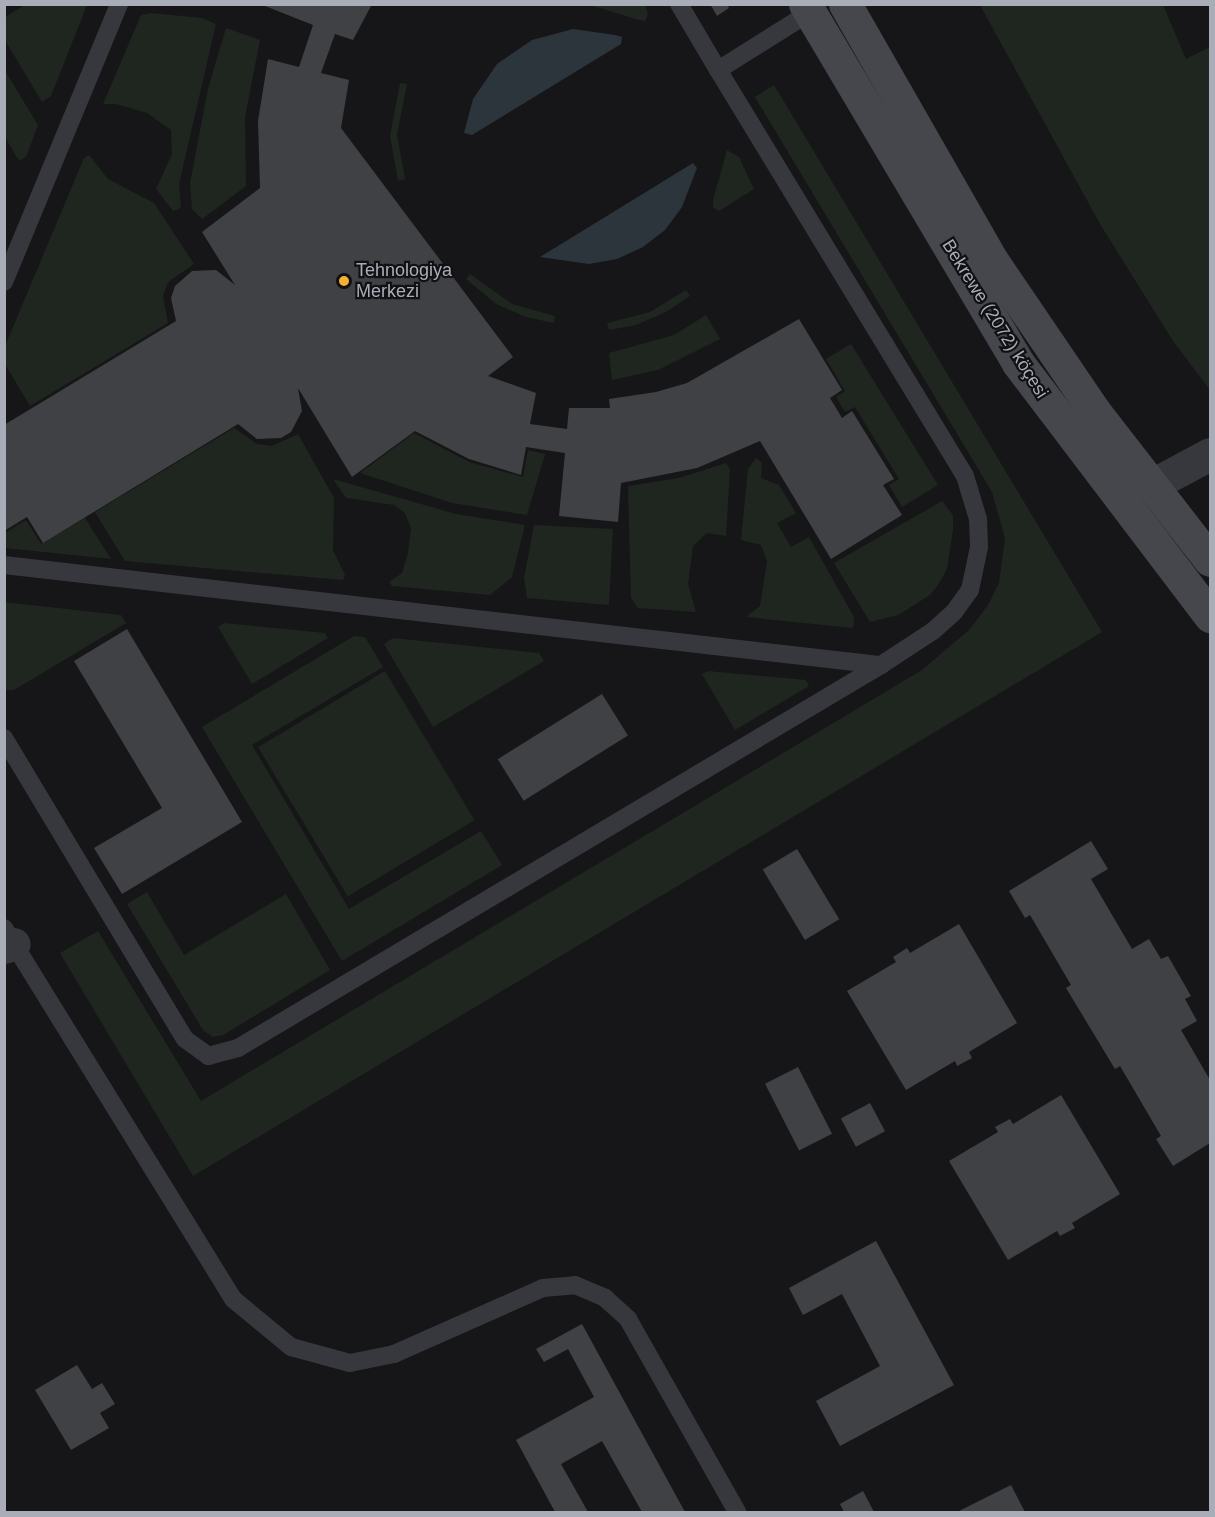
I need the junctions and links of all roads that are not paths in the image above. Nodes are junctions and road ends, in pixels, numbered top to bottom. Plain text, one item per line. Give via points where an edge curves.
1 (119, 4) edge
2 (679, 4) edge
3 (844, 4) edge
4 (807, 9) edge
5 (718, 70) junction
6 (4, 282) edge
7 (1210, 454) edge
8 (1152, 485) junction
9 (1210, 560) edge
10 (4, 565) edge
11 (1210, 616) edge
12 (881, 665) junction
13 (4, 738) edge
14 (8, 940) edge
15 (737, 1512) edge

1 - 6 lane
2 - 5 lane
3 - 8 main road, Bekrewe (2072) köçesi via 993,262 1095,412
4 - 5 lane
4 - 11 main road, Bekrewe (2072) köçesi via 1018,363
5 - 12 lane via 965,476 978,519 977,570 970,590 933,631
7 - 8 street
8 - 9 main road, Bekrewe (2072) köçesi
10 - 12 lane
12 - 13 lane via 238,1048 208,1056 185,1039
14 - 15 lane via 233,1299 291,1347 350,1363 394,1354 543,1288 575,1286 605,1298 628,1318

